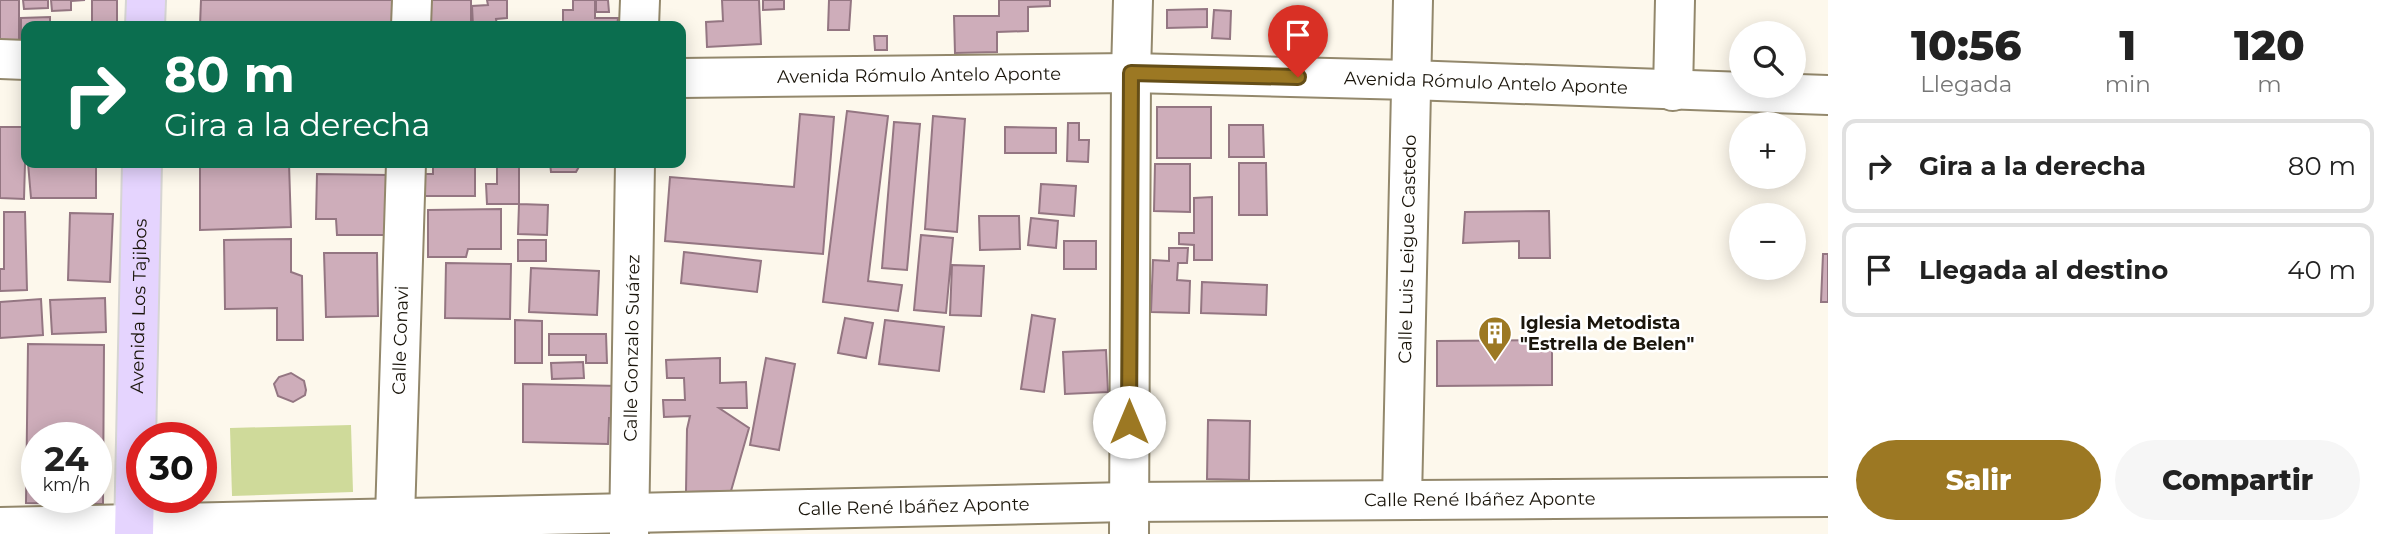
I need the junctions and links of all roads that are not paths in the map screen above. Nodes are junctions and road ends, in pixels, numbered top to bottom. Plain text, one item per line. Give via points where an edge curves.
1 (146, 0) edge
2 (412, 0) edge
3 (640, 0) edge
4 (1133, 0) edge
5 (1413, 0) edge
6 (1675, 0) edge
7 (145, 21) edge
8 (411, 21) edge
9 (639, 21) edge
10 (0, 59) edge
11 (21, 60) edge
12 (1131, 73) junction
13 (686, 78) edge
14 (1410, 80) junction
15 (1672, 91) junction
16 (1828, 95) edge
17 (142, 168) edge
18 (406, 168) edge
19 (635, 168) edge
20 (1828, 497) edge
21 (1402, 499) junction
22 (395, 517) junction
23 (1129, 518) edge
24 (629, 524) edge
25 (0, 527) edge
26 (134, 530) edge

1 - 7 main road
2 - 8 street
3 - 9 street
4 - 12 street
5 - 14 street, Calle Luis Leigue Castedo
6 - 15 street
10 - 11 street
12 - 13 street, Avenida Rómulo Antelo Aponte
12 - 14 street, Avenida Rómulo Antelo Aponte
12 - 23 street
14 - 15 street, Avenida Rómulo Antelo Aponte
14 - 21 street, Calle Luis Leigue Castedo
15 - 16 street, Avenida Rómulo Antelo Aponte
17 - 26 main road, Avenida Los Tajibos
18 - 22 street, Calle Conavi
19 - 24 street, Calle Gonzalo Suárez
20 - 21 street, Calle René Ibáñez Aponte
21 - 23 street, Calle René Ibáñez Aponte
22 - 24 street, Calle René Ibáñez Aponte
22 - 26 street, Calle René Ibáñez Aponte
23 - 24 street, Calle René Ibáñez Aponte
25 - 26 street, Calle René Ibáñez Aponte

